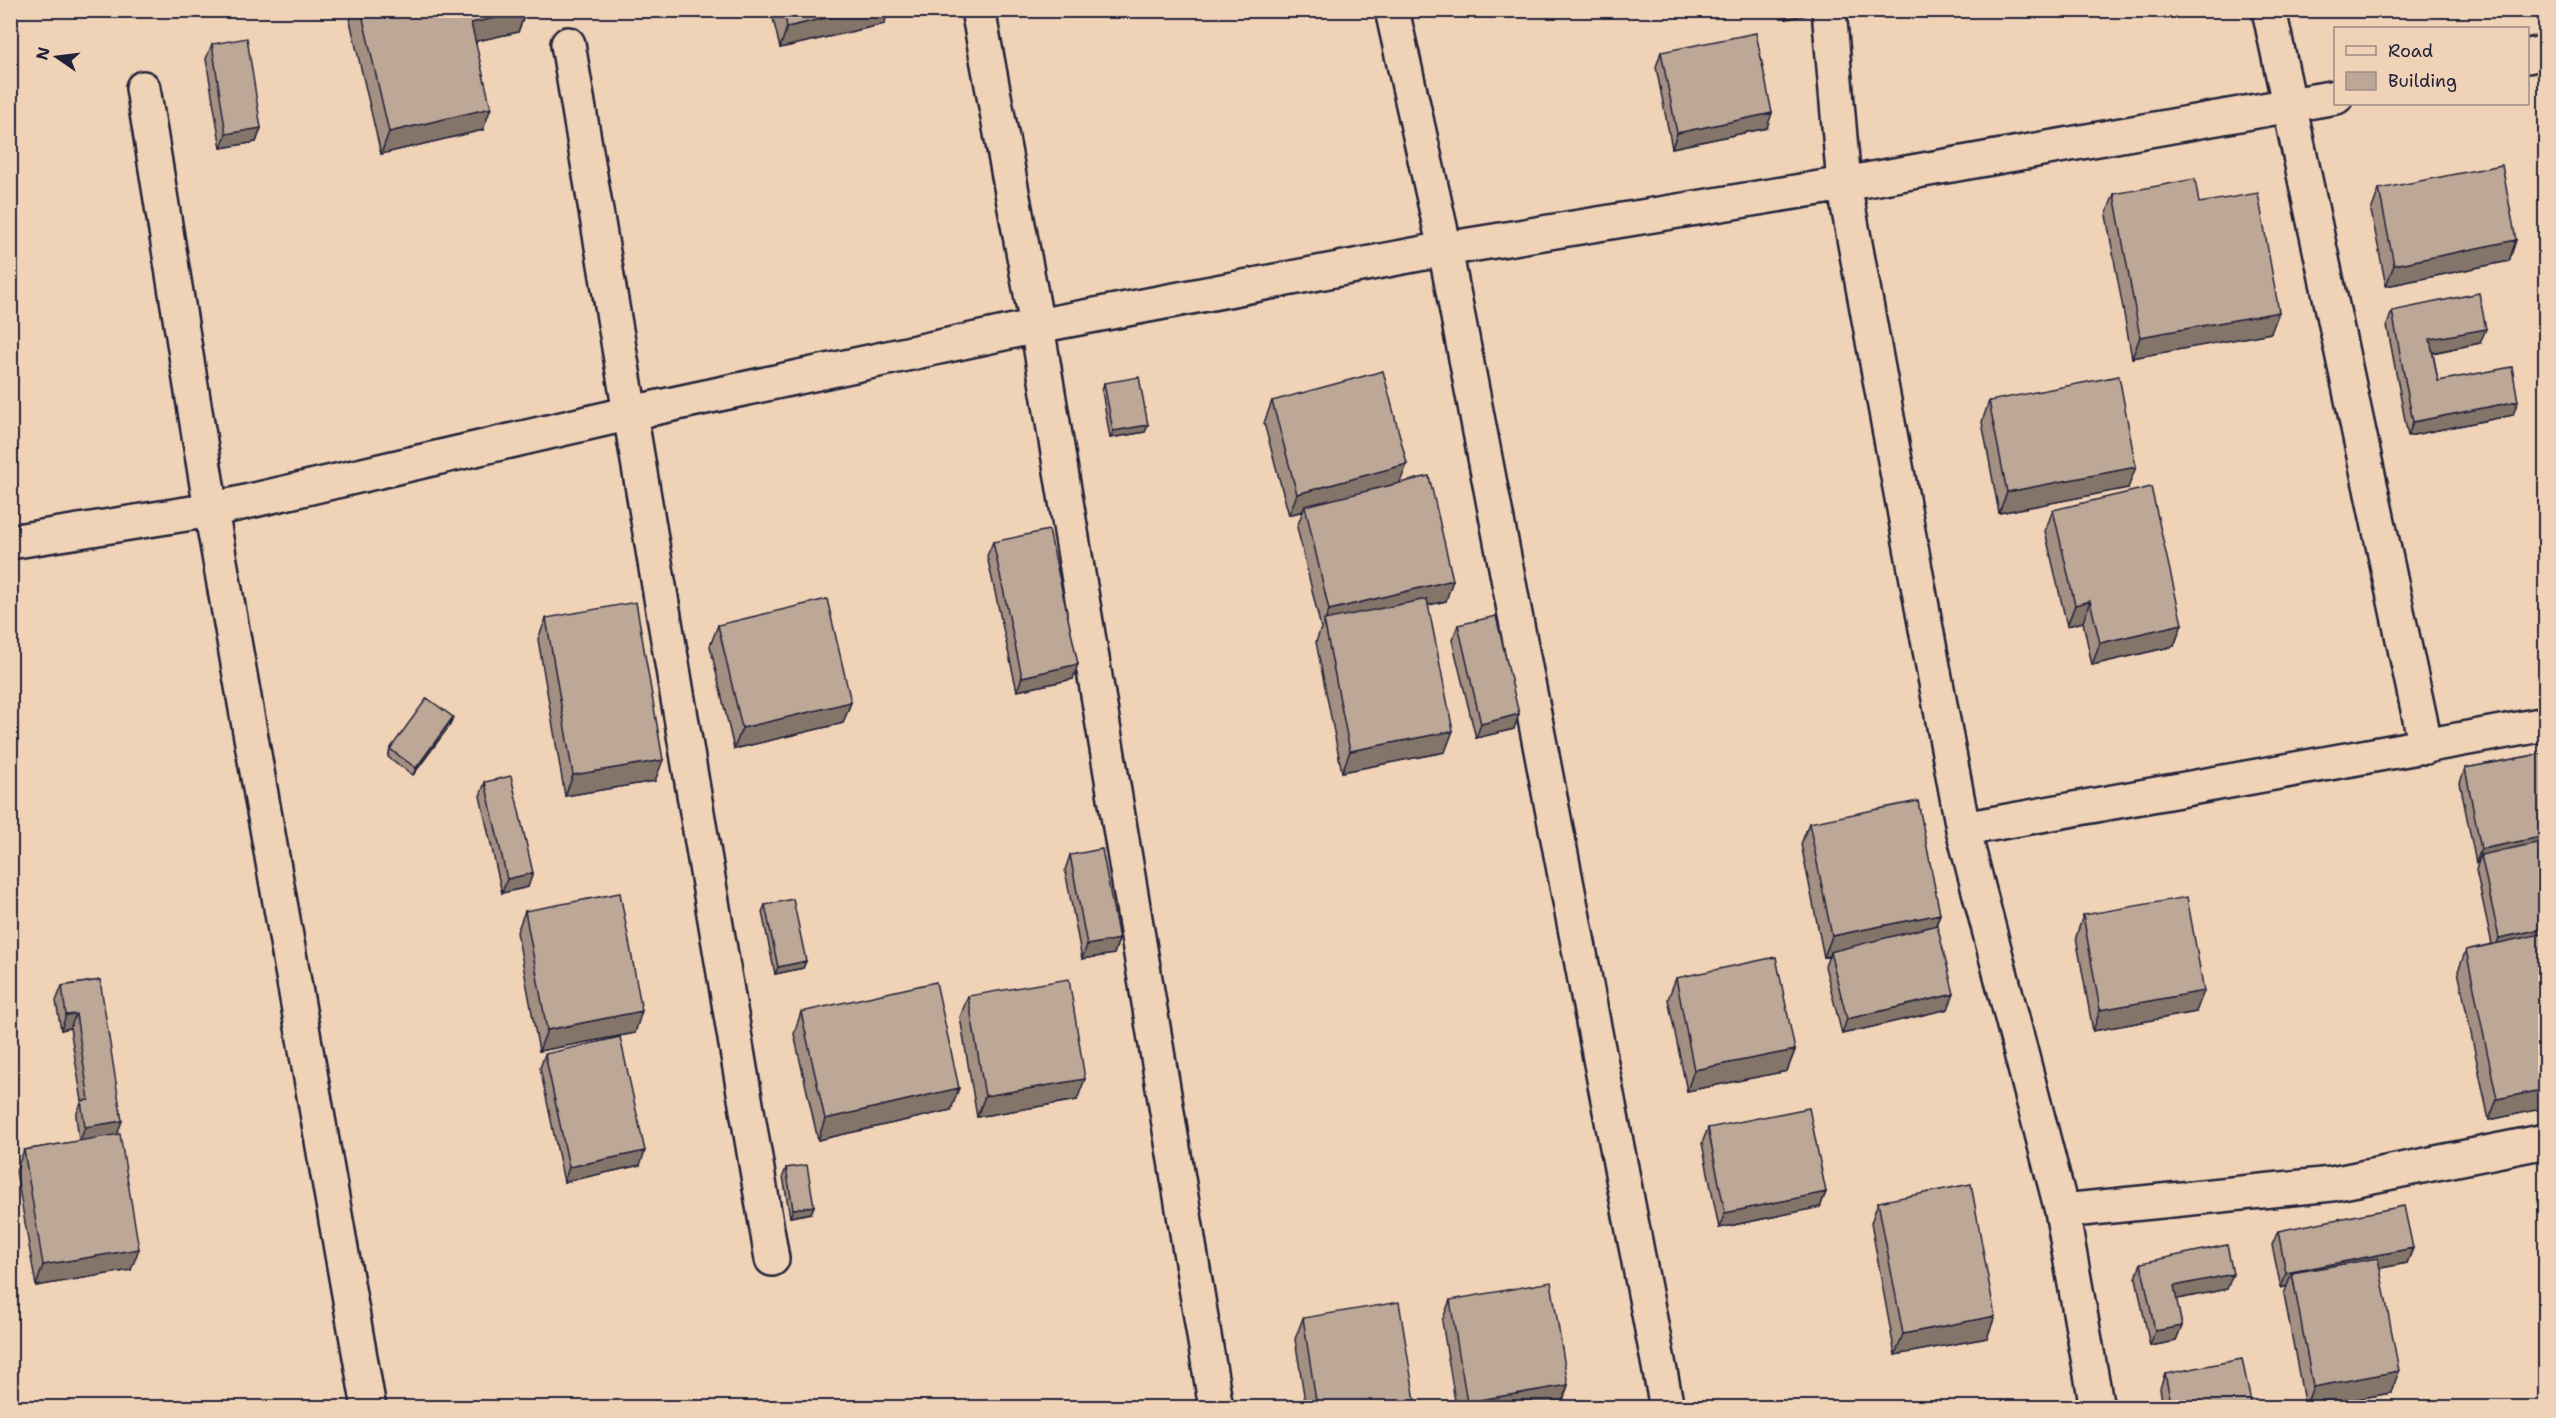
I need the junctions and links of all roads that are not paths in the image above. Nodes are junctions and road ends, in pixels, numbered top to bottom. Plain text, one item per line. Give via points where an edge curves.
1 (978, 10) edge
2 (1392, 10) edge
3 (1828, 10) edge
4 (2269, 10) edge
5 (568, 44) dead end
6 (2546, 52) edge
7 (2529, 56) edge
8 (143, 88) dead end
9 (2334, 97) edge
10 (2290, 107) junction
11 (1844, 184) junction
12 (1445, 249) junction
13 (1037, 326) junction
14 (630, 413) junction
15 (211, 510) junction
16 (10, 542) edge
17 (2546, 724) edge
18 (2426, 747) junction
19 (1963, 830) junction
20 (2546, 1141) edge
21 (2062, 1212) junction
22 (772, 1259) dead end
23 (369, 1407) edge
24 (1216, 1407) edge
25 (1667, 1407) edge
26 (2097, 1407) edge

1 - 13 street
2 - 12 street
3 - 11 street
4 - 10 street
5 - 14 street
6 - 7 street
8 - 15 street
9 - 10 street
10 - 11 street
10 - 18 street
11 - 12 street
11 - 19 street
12 - 13 street
12 - 25 street
13 - 14 street
13 - 24 street
14 - 15 street
14 - 22 street
15 - 16 street
15 - 23 street
17 - 18 street
18 - 19 street
19 - 21 street
20 - 21 street via 2332,1184
21 - 26 street

